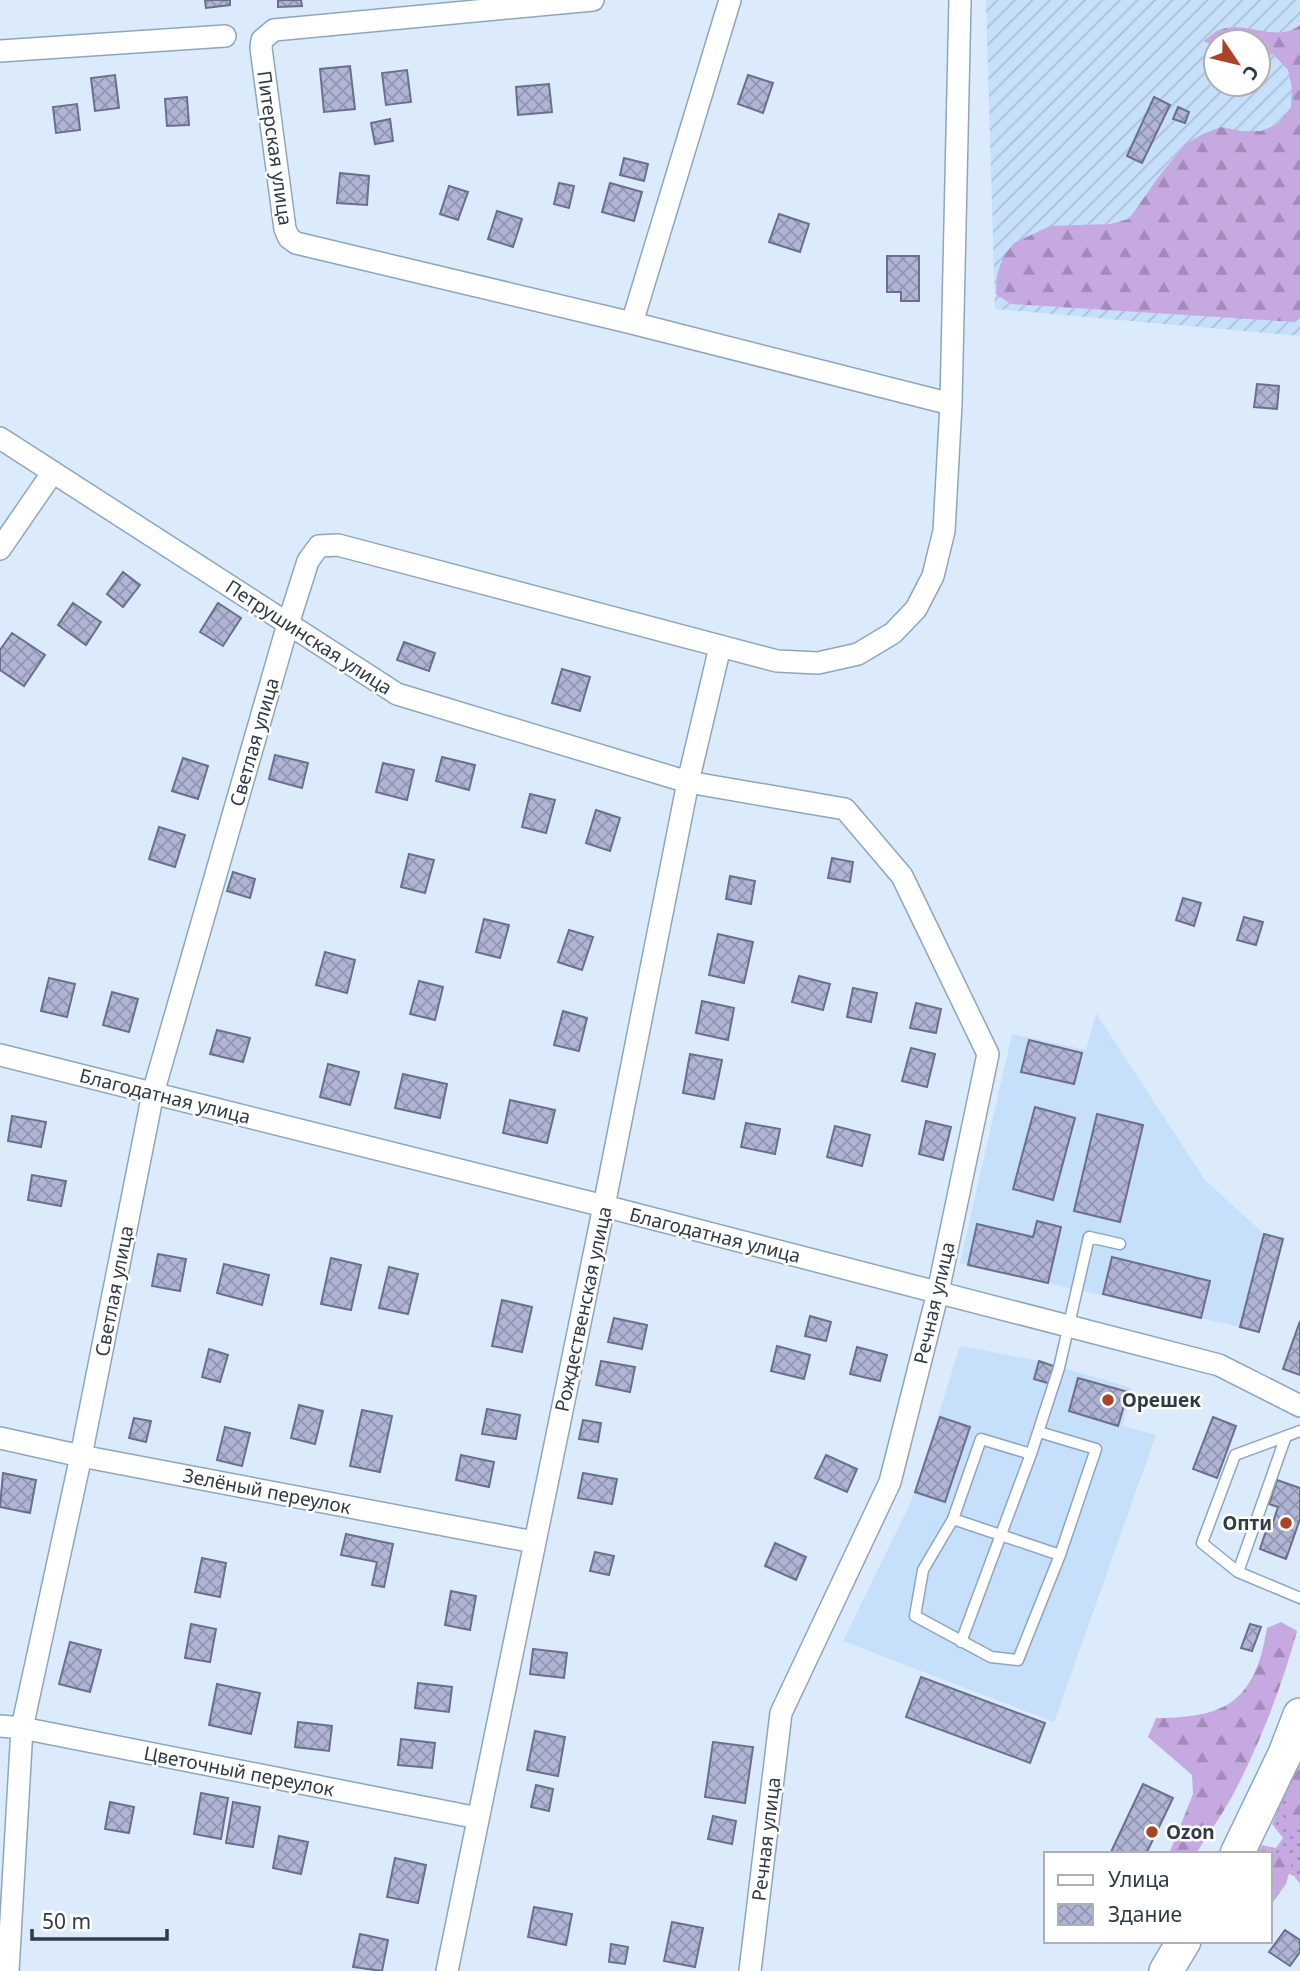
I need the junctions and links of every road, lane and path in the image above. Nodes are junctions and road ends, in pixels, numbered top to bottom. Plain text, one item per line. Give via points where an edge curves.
1 (593, 0) edge
2 (730, 0) edge
3 (960, 0) edge
4 (225, 36) dead end
5 (0, 51) edge
6 (632, 323) junction
7 (951, 404) junction
8 (0, 438) edge
9 (53, 472) junction
10 (0, 549) edge
11 (288, 624) junction
12 (720, 647) junction
13 (688, 782) junction
14 (0, 1055) edge
15 (153, 1093) junction
16 (604, 1206) junction
17 (1120, 1244) dead end
18 (937, 1292) junction
19 (1070, 1327) junction
20 (1300, 1406) edge
21 (1300, 1431) edge
22 (1039, 1432) junction
23 (1286, 1436) junction
24 (0, 1438) edge
25 (1031, 1454) junction
26 (81, 1456) junction
27 (953, 1519) junction
28 (1001, 1535) junction
29 (534, 1542) junction
30 (1060, 1555) junction
31 (1238, 1572) junction
32 (1300, 1598) edge
33 (961, 1642) junction
34 (1300, 1715) edge
35 (0, 1726) edge
36 (22, 1728) junction
37 (478, 1818) junction
38 (1238, 1852) edge
39 (1183, 1943) edge
40 (8, 1971) edge
41 (447, 1971) edge
42 (750, 1971) edge
43 (1166, 1971) edge

1 - 6 street, Питерская улица via 274,30 262,40 262,56 289,238
2 - 6 street
3 - 7 street
4 - 5 street
6 - 7 street
7 - 12 street via 944,531 933,576 916,609 893,633 858,654 818,663 777,661
8 - 9 street, Петрушинская улица
9 - 10 street
9 - 11 street, Петрушинская улица
11 - 12 street, Светлая улица via 308,561 319,546 338,545
11 - 13 street, Петрушинская улица via 397,694
11 - 15 street, Светлая улица
12 - 13 street, Рождественская улица
13 - 16 street, Рождественская улица
13 - 18 street, Речная улица via 845,809 902,876 988,1054
14 - 15 street, Благодатная улица
15 - 16 street, Благодатная улица
15 - 26 street, Светлая улица
16 - 18 street, Благодатная улица
16 - 29 street, Рождественская улица
17 - 19 lane via 1089,1237
18 - 19 street, Благодатная улица
18 - 42 street, Речная улица via 890,1482 780,1713
19 - 20 street, Благодатная улица via 1219,1365
19 - 22 lane
21 - 23 lane
22 - 25 lane
22 - 30 lane via 1096,1450
23 - 31 lane
23 - 31 lane via 1235,1455 1202,1543
24 - 26 street, Зелёный переулок
25 - 27 lane via 981,1439
25 - 28 lane
26 - 29 street, Зелёный переулок
26 - 36 street, Светлая улица
27 - 28 lane
27 - 33 lane via 923,1570 915,1616
28 - 30 lane
28 - 33 lane
29 - 37 street, Рождественская улица
30 - 33 lane via 1018,1660 991,1657
31 - 32 lane
34 - 38 main road
35 - 36 street, Цветочный переулок
36 - 37 street, Цветочный переулок
36 - 40 street, Светлая улица
37 - 41 street, Рождественская улица
39 - 43 main road

